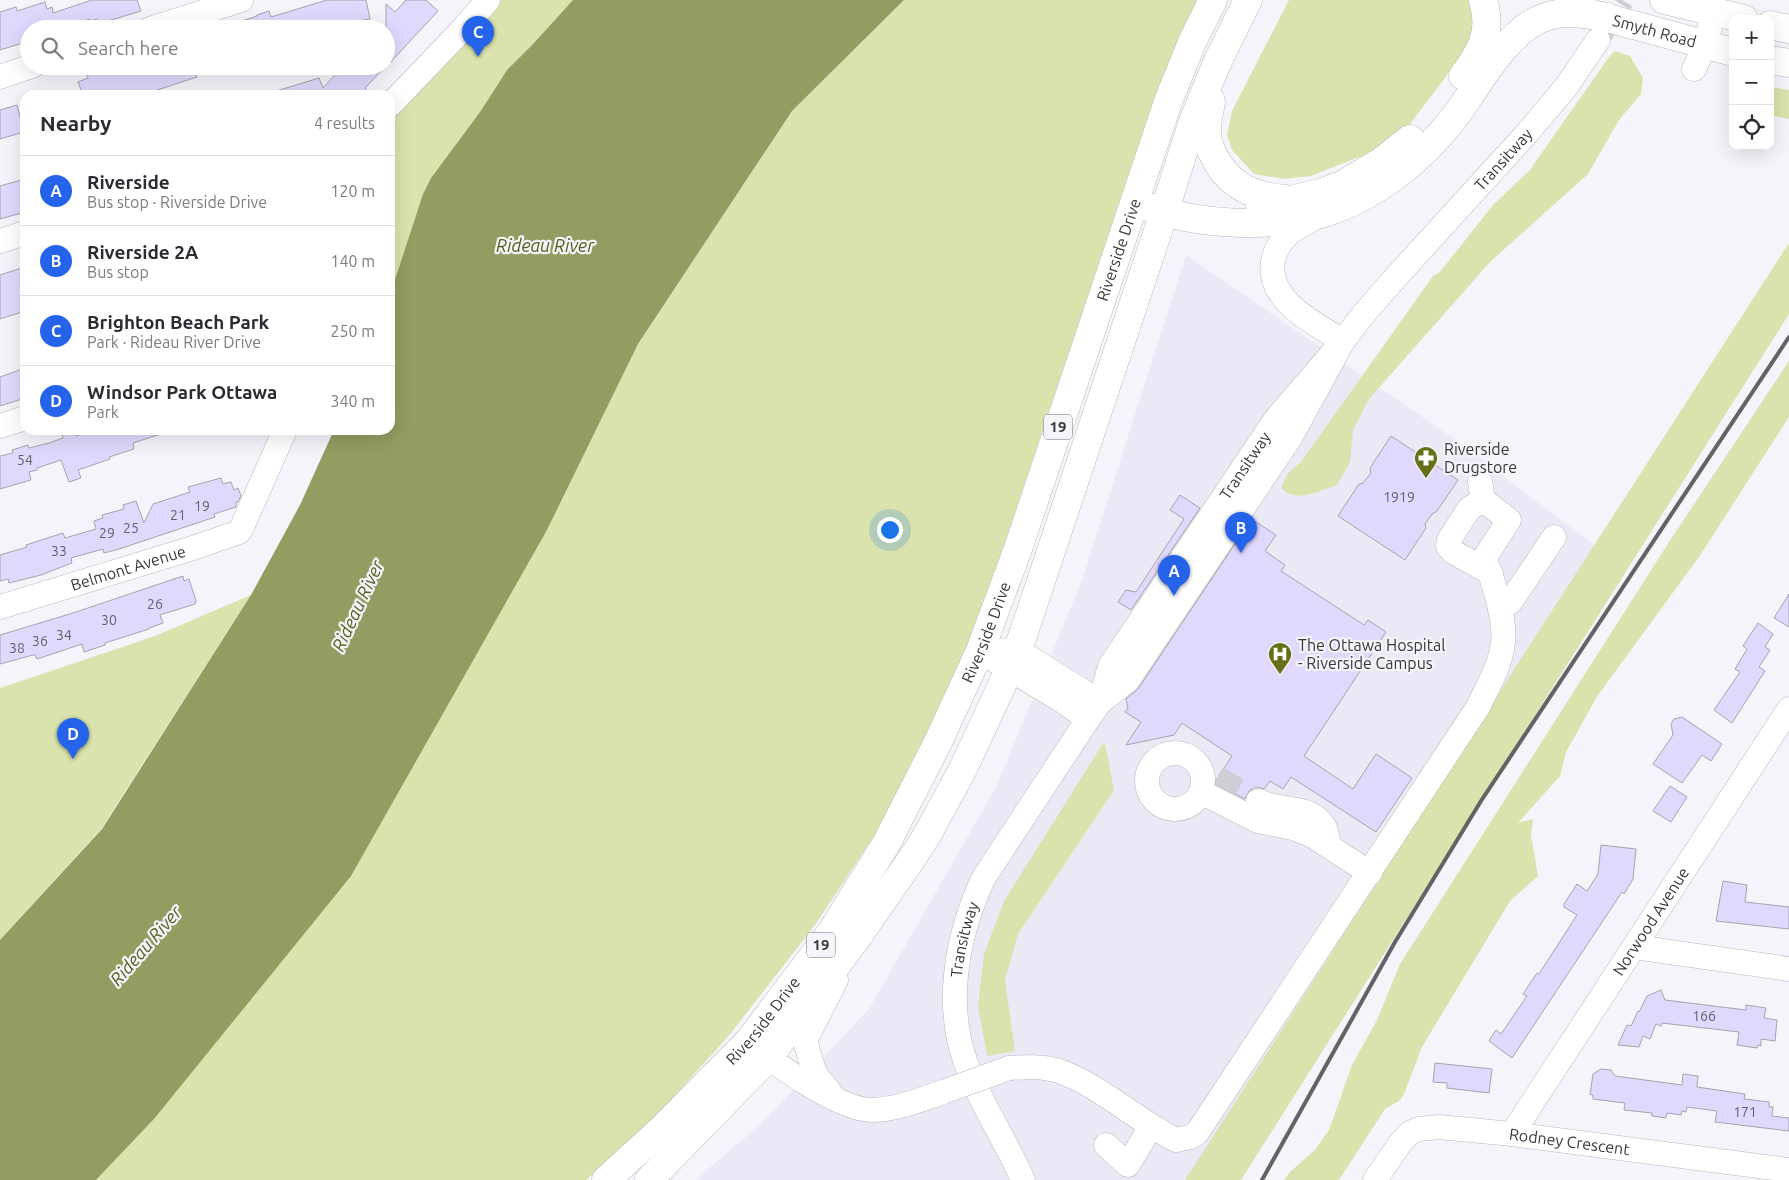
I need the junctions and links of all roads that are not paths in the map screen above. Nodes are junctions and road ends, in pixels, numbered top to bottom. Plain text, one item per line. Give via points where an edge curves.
1 (241, 0) edge
2 (1213, 0) edge
3 (1248, 0) edge
4 (1483, 0) edge
5 (1547, 0) edge
6 (1664, 0) edge
7 (477, 4) edge
8 (1714, 12) junction
9 (1729, 16) edge
10 (178, 20) edge
11 (1774, 26) edge
12 (1603, 29) junction
13 (1789, 29) edge
14 (1729, 53) edge
15 (1700, 57) junction
16 (1774, 61) edge
17 (1217, 63) junction
18 (1789, 63) edge
19 (20, 70) edge
20 (0, 76) edge
21 (395, 100) edge
22 (1136, 195) junction
23 (1294, 199) junction
24 (1166, 205) junction
25 (1323, 213) junction
26 (20, 235) edge
27 (0, 241) edge
28 (1343, 341) junction
29 (20, 420) edge
30 (0, 426) edge
31 (283, 435) edge
32 (1554, 537) dead end
33 (1491, 573) junction
34 (0, 607) edge
35 (1500, 609) junction
36 (980, 651) junction
37 (1013, 660) junction
38 (1789, 709) edge
39 (1094, 710) junction
40 (1779, 741) edge
41 (1207, 781) dead end
42 (1258, 801) tunnel mouth
43 (1329, 846) junction
44 (1370, 872) junction
45 (856, 939) junction
46 (1634, 947) junction
47 (1789, 969) edge
48 (758, 1050) junction
49 (840, 1102) junction
50 (1151, 1126) junction
51 (1512, 1134) junction
52 (1106, 1145) dead end
53 (1789, 1170) edge
54 (606, 1180) edge
55 (649, 1180) edge
56 (1024, 1180) edge
57 (1374, 1180) edge

1 - 10 street
2 - 22 main road, Riverside Drive / 19 via 1181,67
3 - 17 main road, Riverside Drive / 19
4 - 23 main road via 1487,24 1482,48 1426,124 1404,145 1366,171 1320,194
5 - 12 main road, Smyth Road
6 - 8 main road, Smyth Road
7 - 21 street via 460,32
8 - 9 main road, Smyth Road
8 - 15 street
11 - 13 main road
12 - 15 main road, Smyth Road
12 - 25 main road via 1564,12 1526,27 1508,43 1428,148 1366,195
12 - 28 street, Transitway via 1566,87
14 - 15 main road, Smyth Road
16 - 18 main road
17 - 23 main road via 1206,129 1219,167 1240,187 1254,193 1268,198
17 - 24 main road, Riverside Drive / 19 via 1192,124
19 - 20 street
22 - 24 main road
22 - 36 main road, Riverside Drive / 19 via 1018,548
23 - 24 main road via 1246,208
24 - 25 main road via 1209,221 1249,223
24 - 37 main road, Riverside Drive / 19
25 - 28 street via 1288,233 1280,242 1274,259 1273,277 1285,299
26 - 27 street
28 - 39 street, Transitway via 1294,431 1151,646 1127,681
29 - 30 street
31 - 34 street, Belmont Avenue via 239,532
32 - 35 street via 1511,601
33 - 33 street via 1484,559 1509,520 1482,491 1448,546
33 - 35 street
35 - 44 street via 1504,640 1499,662 1478,706
36 - 37 street
36 - 48 main road, Riverside Drive / 19 via 886,844
37 - 39 street via 1061,700
37 - 45 main road, Riverside Drive / 19 via 963,769 927,835
38 - 40 street, Norwood Avenue
39 - 56 street, Transitway via 984,879 973,902 958,954 955,1001 962,1050 968,1070
40 - 46 street, Norwood Avenue
41 - 43 street via 1258,821 1293,828
42 - 43 street via 1300,810 1314,817 1325,827
43 - 44 street
44 - 50 street via 1197,1133 1176,1140
45 - 48 main road, Riverside Drive / 19
45 - 49 street via 805,1042 815,1074
46 - 47 street
46 - 51 street, Norwood Avenue
48 - 49 street
48 - 54 main road, Riverside Drive / 19
48 - 55 main road, Riverside Drive / 19
49 - 50 street, bridge via 872,1110 903,1107 1009,1068 1044,1068 1091,1087
50 - 52 street via 1128,1165
51 - 53 street, Rodney Crescent
51 - 57 street, Rodney Crescent via 1438,1127 1419,1129 1401,1142

